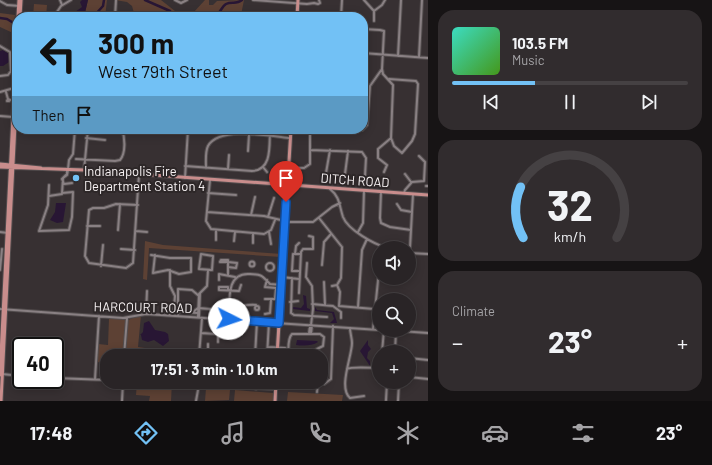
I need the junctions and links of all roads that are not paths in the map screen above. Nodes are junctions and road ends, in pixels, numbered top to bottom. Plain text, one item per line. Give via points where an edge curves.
1 (20, 0) edge
2 (60, 0) edge
3 (71, 0) edge
4 (116, 0) edge
5 (175, 0) edge
6 (186, 0) edge
7 (253, 0) edge
8 (318, 0) edge
9 (342, 0) edge
10 (364, 0) edge
11 (384, 0) edge
12 (402, 0) edge
13 (422, 0) edge
14 (0, 1) edge
15 (298, 2) edge
16 (20, 6) junction
17 (62, 6) junction
18 (374, 11) junction
19 (19, 12) edge
20 (57, 12) dead end
21 (115, 12) edge
22 (297, 12) edge
23 (341, 12) edge
24 (374, 21) dead end
25 (368, 30) edge
26 (0, 46) edge
27 (368, 53) edge
28 (382, 54) junction
29 (398, 56) junction
30 (419, 57) junction
31 (428, 58) edge
32 (11, 66) joint
33 (382, 69) junction
34 (0, 76) edge
35 (378, 76) junction
36 (388, 78) junction
37 (395, 80) junction
38 (392, 83) junction
39 (12, 90) edge
40 (0, 92) edge
41 (7, 92) junction
42 (12, 100) edge
43 (368, 111) edge
44 (0, 116) edge
45 (12, 117) edge
46 (13, 134) edge
47 (14, 134) edge
48 (75, 134) edge
49 (87, 134) edge
50 (123, 134) edge
51 (188, 134) edge
52 (290, 134) edge
53 (310, 134) edge
54 (249, 135) junction
55 (269, 136) junction
56 (86, 138) junction
57 (290, 138) junction
58 (391, 138) junction
59 (105, 140) dead end
60 (310, 150) junction
61 (330, 150) junction
62 (248, 151) dead end
63 (348, 151) junction
64 (229, 155) dead end
65 (419, 156) dead end
66 (76, 159) dead end
67 (85, 159) junction
68 (0, 165) edge
69 (12, 166) junction
70 (185, 166) junction
71 (263, 167) junction
72 (206, 168) junction
73 (288, 168) junction
74 (68, 169) junction
75 (228, 169) junction
76 (84, 170) junction
77 (267, 172) dead end
78 (384, 172) dead end
79 (326, 173) dead end
80 (140, 174) junction
81 (346, 174) dead end
82 (405, 174) dead end
83 (365, 176) dead end
84 (185, 178) junction
85 (210, 180) junction
86 (411, 182) junction
87 (72, 183) dead end
88 (64, 184) junction
89 (50, 185) dead end
90 (113, 185) dead end
91 (287, 185) junction
92 (139, 187) junction
93 (329, 188) junction
94 (364, 191) junction
95 (381, 192) junction
96 (208, 193) junction
97 (404, 193) junction
98 (62, 194) junction
99 (413, 194) junction
100 (236, 195) dead end
101 (428, 195) edge
102 (49, 196) junction
103 (255, 197) dead end
104 (274, 198) dead end
105 (340, 203) junction
106 (120, 204) junction
107 (397, 204) dead end
108 (138, 205) junction
109 (207, 212) junction
110 (412, 212) junction
111 (251, 215) junction
112 (268, 217) junction
113 (319, 218) junction
114 (275, 220) junction
115 (285, 222) junction
116 (87, 226) junction
117 (100, 226) dead end
118 (118, 230) dead end
119 (216, 230) junction
120 (411, 230) junction
121 (136, 231) junction
122 (0, 232) edge
123 (147, 232) dead end
124 (235, 232) junction
125 (269, 232) junction
126 (358, 232) junction
127 (8, 233) junction
128 (253, 233) junction
129 (330, 234) junction
130 (309, 236) dead end
131 (367, 239) junction
132 (216, 240) dead end
133 (234, 241) dead end
134 (372, 241) edge
135 (410, 241) edge
136 (253, 243) dead end
137 (299, 243) dead end
138 (271, 244) dead end
139 (103, 245) dead end
140 (2, 249) dead end
141 (121, 249) dead end
142 (135, 250) junction
143 (416, 253) edge
144 (296, 254) junction
145 (300, 254) junction
146 (428, 254) edge
147 (151, 255) dead end
148 (155, 255) junction
149 (307, 263) dead end
150 (322, 265) dead end
151 (101, 266) junction
152 (228, 267) junction
153 (254, 267) dead end
154 (0, 270) edge
155 (170, 270) junction
156 (208, 270) junction
157 (300, 271) junction
158 (254, 274) junction
159 (266, 274) junction
160 (228, 275) junction
161 (235, 277) junction
162 (282, 278) junction
163 (292, 278) junction
164 (299, 279) junction
165 (219, 280) dead end
166 (267, 280) junction
167 (324, 282) dead end
168 (241, 285) dead end
169 (337, 285) junction
170 (282, 286) junction
171 (332, 286) dead end
172 (229, 290) junction
173 (147, 291) dead end
174 (298, 293) dead end
175 (199, 295) junction
176 (265, 300) dead end
177 (271, 300) junction
178 (298, 301) dead end
179 (290, 302) junction
180 (271, 303) junction
181 (276, 304) dead end
182 (312, 304) junction
183 (256, 305) dead end
184 (325, 305) junction
185 (176, 306) junction
186 (228, 306) junction
187 (240, 306) junction
188 (236, 307) junction
189 (199, 308) junction
190 (358, 308) junction
191 (372, 308) edge
192 (210, 309) dead end
193 (3, 310) edge
194 (192, 313) junction
195 (198, 313) junction
196 (146, 314) junction
197 (265, 314) dead end
198 (99, 316) junction
199 (171, 316) junction
200 (178, 316) junction
201 (312, 316) junction
202 (327, 317) dead end
203 (127, 318) junction
204 (199, 318) junction
205 (341, 318) dead end
206 (229, 319) junction
207 (257, 321) junction
208 (269, 322) junction
209 (279, 323) junction
210 (311, 325) junction
211 (217, 326) dead end
212 (333, 327) junction
213 (350, 328) junction
214 (372, 329) edge
215 (416, 332) edge
216 (201, 333) junction
217 (217, 333) junction
218 (428, 333) edge
219 (234, 334) dead end
220 (310, 334) junction
221 (218, 342) dead end
222 (208, 344) dead end
223 (2, 345) edge
224 (268, 348) joint
225 (278, 348) junction
226 (125, 349) edge
227 (200, 349) edge
228 (208, 349) edge
229 (256, 349) edge
230 (283, 349) edge
231 (288, 349) edge
232 (318, 349) edge
233 (416, 359) edge
234 (428, 360) edge
235 (372, 368) edge
236 (346, 370) junction
237 (1, 374) edge
238 (12, 375) edge
239 (64, 378) edge
240 (416, 378) edge
241 (95, 379) junction
242 (100, 379) edge
243 (428, 379) edge
244 (123, 389) edge
245 (276, 389) edge
246 (387, 389) edge
247 (399, 389) edge
248 (198, 390) dead end
249 (317, 392) dead end
250 (364, 396) dead end
251 (1, 399) edge
252 (386, 400) edge
253 (122, 401) edge
254 (196, 401) edge
255 (275, 401) edge
256 (398, 401) edge

1 - 16 main road
2 - 17 street
3 - 17 street
4 - 21 street
5 - 6 street via 182,3
7 - 15 street
8 - 15 street via 319,4
9 - 23 street
10 - 18 street
11 - 18 street
12 - 29 street
13 - 30 street
14 - 16 street via 7,5
15 - 22 main road
16 - 19 main road
17 - 20 street
18 - 24 street
25 - 28 street via 382,32
26 - 32 street via 10,52
27 - 28 street
28 - 29 street
28 - 33 street
29 - 30 street
30 - 31 street
32 - 34 street via 9,75
33 - 35 street
33 - 36 street
35 - 36 street
35 - 43 street via 370,86
36 - 37 street
36 - 38 street
37 - 38 street
37 - 58 street via 418,82 415,133 402,153 394,146
38 - 58 street
39 - 41 street
40 - 41 street
41 - 42 street via 9,100
44 - 45 street
46 - 69 main road
47 - 69 main road
48 - 74 street via 73,154
49 - 56 street
50 - 67 street via 121,159
51 - 70 street
52 - 57 main road
53 - 60 street
54 - 55 street
54 - 62 street
54 - 72 street via 230,134 212,142 207,148
55 - 57 street
55 - 71 street via 268,158
56 - 59 street
56 - 67 street
57 - 73 main road
58 - 78 street via 378,149 378,158 387,165
60 - 61 street
60 - 73 street via 310,163 305,168
61 - 63 street
61 - 79 street
63 - 81 street
63 - 83 street via 365,155
64 - 75 street
65 - 86 street via 425,163 424,181
66 - 67 street
67 - 76 street
68 - 69 main road, DITCH ROAD
69 - 74 main road, DITCH ROAD
69 - 127 main road
70 - 72 street
70 - 84 street
71 - 75 street via 253,171
71 - 77 street
72 - 75 street
73 - 91 main road
74 - 76 main road, DITCH ROAD
74 - 88 street
76 - 80 main road, DITCH ROAD
80 - 84 main road, DITCH ROAD
80 - 92 street
82 - 86 street
84 - 85 main road, DITCH ROAD
85 - 91 main road, DITCH ROAD
85 - 96 street
86 - 97 street
87 - 88 street
88 - 98 street
89 - 102 street
90 - 92 street
91 - 93 main road, DITCH ROAD
91 - 115 main road
92 - 108 street
93 - 94 main road, DITCH ROAD
93 - 105 street
94 - 95 main road, DITCH ROAD
94 - 126 street via 363,224
95 - 97 main road, DITCH ROAD
95 - 120 street via 380,221 385,226
96 - 100 street
96 - 109 street
97 - 99 main road, DITCH ROAD
98 - 102 street
98 - 102 street via 73,192 69,231 39,230
99 - 101 main road, DITCH ROAD
99 - 110 street
103 - 111 street
104 - 112 street
105 - 113 street via 332,206
105 - 126 street via 345,221
106 - 108 street
106 - 116 street via 90,210 87,214
106 - 118 street
107 - 110 street via 401,210
108 - 121 street
109 - 111 street
109 - 119 street via 207,224 212,230
110 - 120 street
111 - 112 street
112 - 114 street
113 - 115 street via 309,223
113 - 129 street
114 - 115 street
114 - 125 street
115 - 162 main road
116 - 117 street
116 - 151 street via 85,258 90,264
119 - 124 street
119 - 132 street
120 - 135 street
121 - 123 street
121 - 142 street
122 - 127 street
124 - 128 street
124 - 133 street
125 - 128 street
125 - 138 street
126 - 131 street
127 - 193 main road
128 - 136 street
129 - 150 street via 324,242
129 - 169 street via 342,249 341,278
130 - 145 street via 314,237 313,250 303,250
131 - 134 street
131 - 190 street via 362,250
137 - 144 street via 296,246
139 - 151 street
140 - 154 street
141 - 142 street
142 - 151 street via 134,263 127,268
143 - 146 street
144 - 145 street
144 - 157 street via 293,254 292,271
145 - 157 street
147 - 148 street
148 - 155 street via 153,273
148 - 155 street via 192,258 191,273 180,274
149 - 182 street via 306,276 312,285
152 - 152 street via 236,268 237,263 228,263
152 - 160 street
153 - 158 street
155 - 199 street via 170,286 175,296
156 - 156 street via 199,269 201,254 213,256 212,269
156 - 175 street via 207,286
157 - 164 street
158 - 159 street
158 - 161 street via 243,273
159 - 159 street via 268,263 273,264 273,270
159 - 166 street
160 - 161 street
160 - 165 street via 219,274
161 - 172 street
162 - 163 street
162 - 170 main road
163 - 164 street
163 - 179 street
164 - 174 street
166 - 170 street via 271,285
166 - 177 street via 265,287 276,288 275,299
167 - 184 street
168 - 172 street via 240,291
169 - 171 street
169 - 190 street via 340,292 339,306
170 - 209 main road
172 - 172 street via 219,290 219,286 227,286
172 - 186 street
173 - 196 street
175 - 185 street via 192,290 178,289
175 - 189 street
176 - 177 street
177 - 180 street
178 - 179 street
179 - 201 street via 292,314
180 - 181 street
180 - 197 street via 270,313
182 - 184 street
182 - 201 street
183 - 187 street
184 - 205 street via 334,306 340,311
185 - 194 street via 182,312
185 - 200 street
186 - 186 street via 218,306 218,303 227,303
186 - 188 street
186 - 206 street
187 - 188 street via 241,303 237,303
187 - 188 street via 238,313
189 - 192 street
189 - 194 street
189 - 195 street
189 - 204 street
190 - 191 street
193 - 198 street, HARCOURT ROAD
193 - 223 main road
194 - 195 street
195 - 204 street
196 - 199 street, HARCOURT ROAD
196 - 203 street, HARCOURT ROAD
198 - 203 street, HARCOURT ROAD
198 - 241 street
199 - 200 street, HARCOURT ROAD
200 - 204 street, HARCOURT ROAD
201 - 202 street
201 - 210 street
203 - 226 street
204 - 206 street, HARCOURT ROAD
204 - 216 street
206 - 207 street, HARCOURT ROAD
207 - 208 street, HARCOURT ROAD
207 - 229 street
208 - 209 street, HARCOURT ROAD
208 - 224 street
209 - 210 street, HARCOURT ROAD
209 - 225 main road
210 - 212 street, HARCOURT ROAD
210 - 220 street
211 - 217 street
212 - 213 street, HARCOURT ROAD
212 - 249 street via 330,381 318,384
213 - 214 street, HARCOURT ROAD
213 - 236 street via 351,357
215 - 218 street
216 - 217 street
216 - 227 street
217 - 219 street
217 - 221 street
220 - 231 street via 291,334
220 - 232 street via 321,334 325,339 323,346
222 - 228 street
223 - 237 main road
224 - 225 street
225 - 230 street
233 - 234 street
235 - 236 street via 354,367
236 - 250 street via 348,397
237 - 238 street
237 - 251 main road
239 - 241 street
240 - 243 street
241 - 242 street
244 - 253 street
245 - 255 main road
246 - 252 street
247 - 256 street
248 - 254 street

